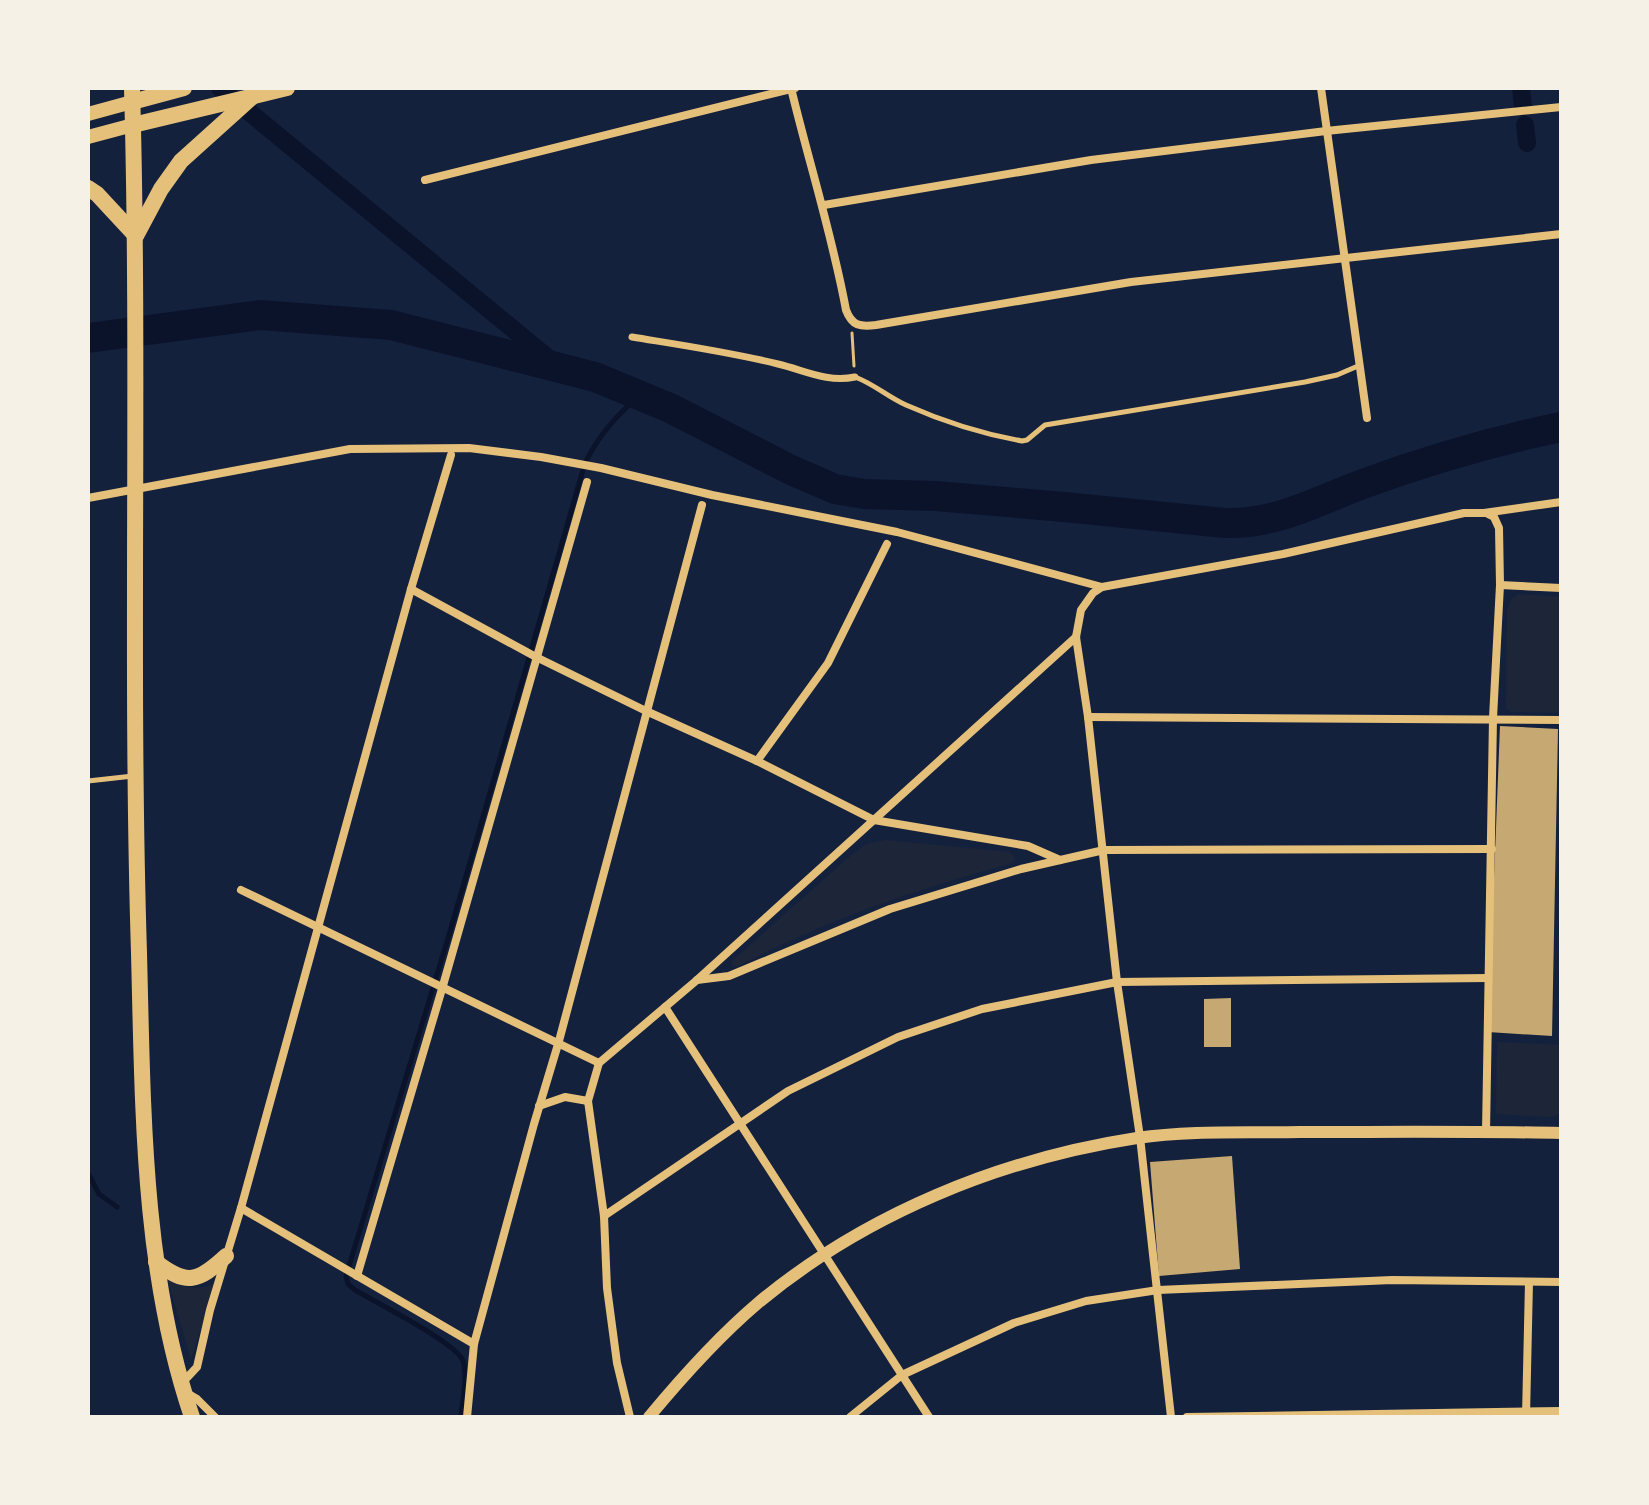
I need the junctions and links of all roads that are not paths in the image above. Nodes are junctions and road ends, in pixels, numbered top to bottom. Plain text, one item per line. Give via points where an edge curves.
1 (184, 88) edge
2 (287, 88) edge
3 (793, 88) edge
4 (1321, 88) edge
5 (132, 95) edge
6 (251, 98) junction
7 (1561, 107) edge
8 (88, 114) edge
9 (133, 125) junction
10 (1326, 131) junction
11 (88, 137) edge
12 (425, 180) dead end
13 (88, 188) edge
14 (824, 205) junction
15 (1561, 234) edge
16 (136, 236) junction
17 (1343, 259) junction
18 (632, 337) dead end
19 (1358, 366) junction
20 (855, 377) joint
21 (1367, 418) dead end
22 (451, 455) dead end
23 (587, 482) dead end
24 (134, 490) junction
25 (88, 498) edge
26 (1561, 502) edge
27 (702, 505) dead end
28 (1484, 513) junction
29 (887, 544) dead end
30 (1500, 585) junction
31 (1102, 587) junction
32 (1561, 588) edge
33 (411, 589) junction
34 (1076, 637) junction
35 (536, 656) junction
36 (646, 711) junction
37 (1088, 717) junction
38 (1493, 718) junction
39 (1561, 720) edge
40 (757, 761) junction
41 (134, 776) junction
42 (88, 781) edge
43 (874, 820) junction
44 (1492, 849) junction
45 (1104, 850) junction
46 (1061, 860) junction
47 (241, 890) dead end
48 (317, 928) junction
49 (1488, 978) junction
50 (697, 980) junction
51 (1117, 982) junction
52 (442, 989) junction
53 (665, 1007) junction
54 (559, 1041) junction
55 (599, 1063) junction
56 (588, 1101) junction
57 (539, 1106) junction
58 (739, 1123) junction
59 (1486, 1132) junction
60 (1561, 1133) edge
61 (1140, 1137) junction
62 (241, 1208) junction
63 (604, 1216) junction
64 (824, 1255) junction
65 (226, 1256) junction
66 (156, 1262) junction
67 (356, 1276) junction
68 (1529, 1282) junction
69 (1561, 1282) edge
70 (1158, 1290) junction
71 (474, 1344) junction
72 (902, 1375) junction
73 (182, 1388) junction
74 (1561, 1411) edge
75 (1526, 1414) edge
76 (192, 1417) edge
77 (215, 1417) edge
78 (467, 1417) edge
79 (630, 1417) edge
80 (649, 1417) edge
81 (850, 1417) edge
82 (929, 1417) edge
83 (1171, 1417) edge
84 (1187, 1417) edge

1 - 5 main road
2 - 6 main road
3 - 12 street
3 - 14 street
4 - 10 street
5 - 8 main road
5 - 9 main road
6 - 9 main road
6 - 16 main road via 181,161
7 - 10 street
9 - 11 main road
9 - 16 main road
10 - 14 street via 1091,160
10 - 17 street
13 - 16 main road
14 - 17 street via 846,310 851,322 863,326 1131,282
15 - 17 street
16 - 24 main road
17 - 19 street
18 - 20 street via 780,364 817,377
19 - 20 lane via 1305,382 1045,425 1022,441 907,406
19 - 21 street
22 - 33 street
23 - 35 street
24 - 25 street
24 - 31 street via 350,449 469,448 601,468 897,532
24 - 41 main road
26 - 28 street
27 - 36 street
28 - 30 street via 1494,517 1499,528
28 - 31 street
29 - 40 street via 828,663
30 - 32 street
30 - 38 street
31 - 34 street via 1081,610
33 - 35 street
33 - 48 street
34 - 37 street
34 - 43 street
35 - 36 street
35 - 52 street
36 - 40 street
36 - 54 street
37 - 38 street
37 - 45 street
38 - 39 street
38 - 44 street
40 - 43 street
41 - 42 lane
41 - 66 main road via 144,1126
43 - 46 street via 1028,846
43 - 50 street
44 - 45 street
44 - 49 street
45 - 46 street
45 - 51 street
46 - 50 street via 890,909 729,976
47 - 48 street
48 - 52 street
48 - 62 street
49 - 51 street
49 - 59 street
50 - 53 street
51 - 58 street via 982,1009 898,1037 788,1091
51 - 61 street
52 - 54 street
52 - 67 street
53 - 55 street
53 - 58 street
54 - 55 street
54 - 57 street
55 - 56 street
56 - 57 street via 565,1097
56 - 63 street
57 - 71 street
58 - 63 street
58 - 64 street
59 - 60 street
59 - 61 street
61 - 64 street via 1006,1167 944,1191
61 - 70 street
62 - 65 street
62 - 67 street
63 - 79 street via 607,1288
64 - 72 street
64 - 80 street via 758,1303 691,1367
65 - 66 main road via 203,1276 191,1279 178,1278
65 - 73 street via 197,1367
66 - 73 main road
67 - 71 street
68 - 69 street
68 - 70 street via 1392,1280
68 - 75 street
70 - 72 street via 1086,1301 1014,1323
70 - 83 street
71 - 78 street
72 - 81 street
72 - 82 street
73 - 76 main road
73 - 77 street
74 - 75 street
75 - 84 street

